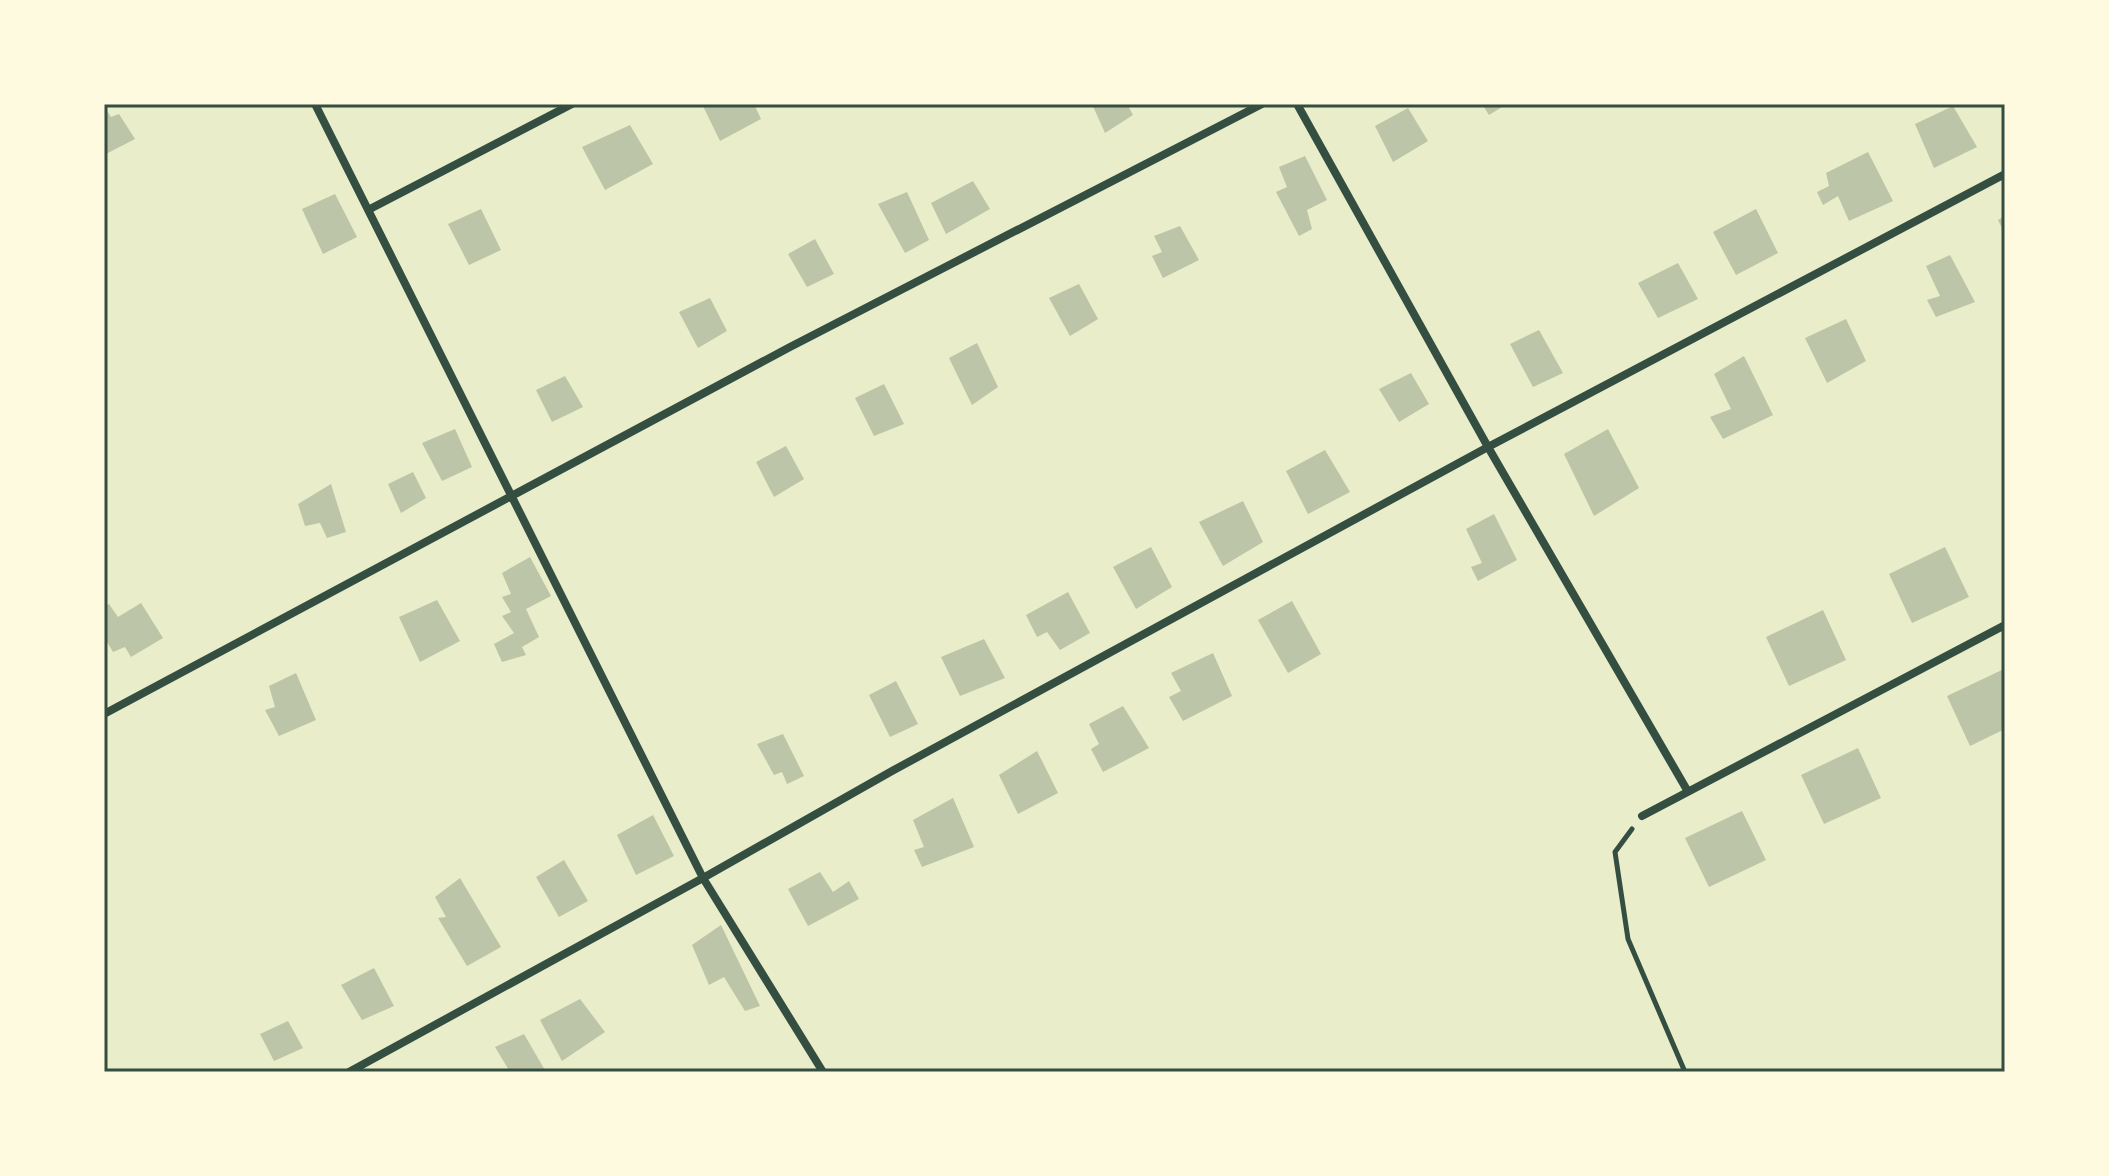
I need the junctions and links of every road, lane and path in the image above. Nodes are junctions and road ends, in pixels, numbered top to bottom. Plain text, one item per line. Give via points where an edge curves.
1 (315, 104) edge
2 (572, 104) edge
3 (1262, 104) edge
4 (1297, 104) edge
5 (2005, 174) edge
6 (368, 210) junction
7 (1488, 447) junction
8 (512, 496) junction
9 (2005, 625) edge
10 (104, 714) edge
11 (1687, 790) junction
12 (1642, 816) joint
13 (703, 878) junction
14 (349, 1072) edge
15 (823, 1072) edge
16 (1685, 1072) edge

1 - 6 street
2 - 6 street
3 - 8 street
4 - 7 street
5 - 7 street
6 - 8 street
7 - 11 street
7 - 13 street
8 - 10 street
8 - 13 street
9 - 11 street
11 - 12 street
12 - 16 path via 1615,852 1628,939
13 - 14 street
13 - 15 street

